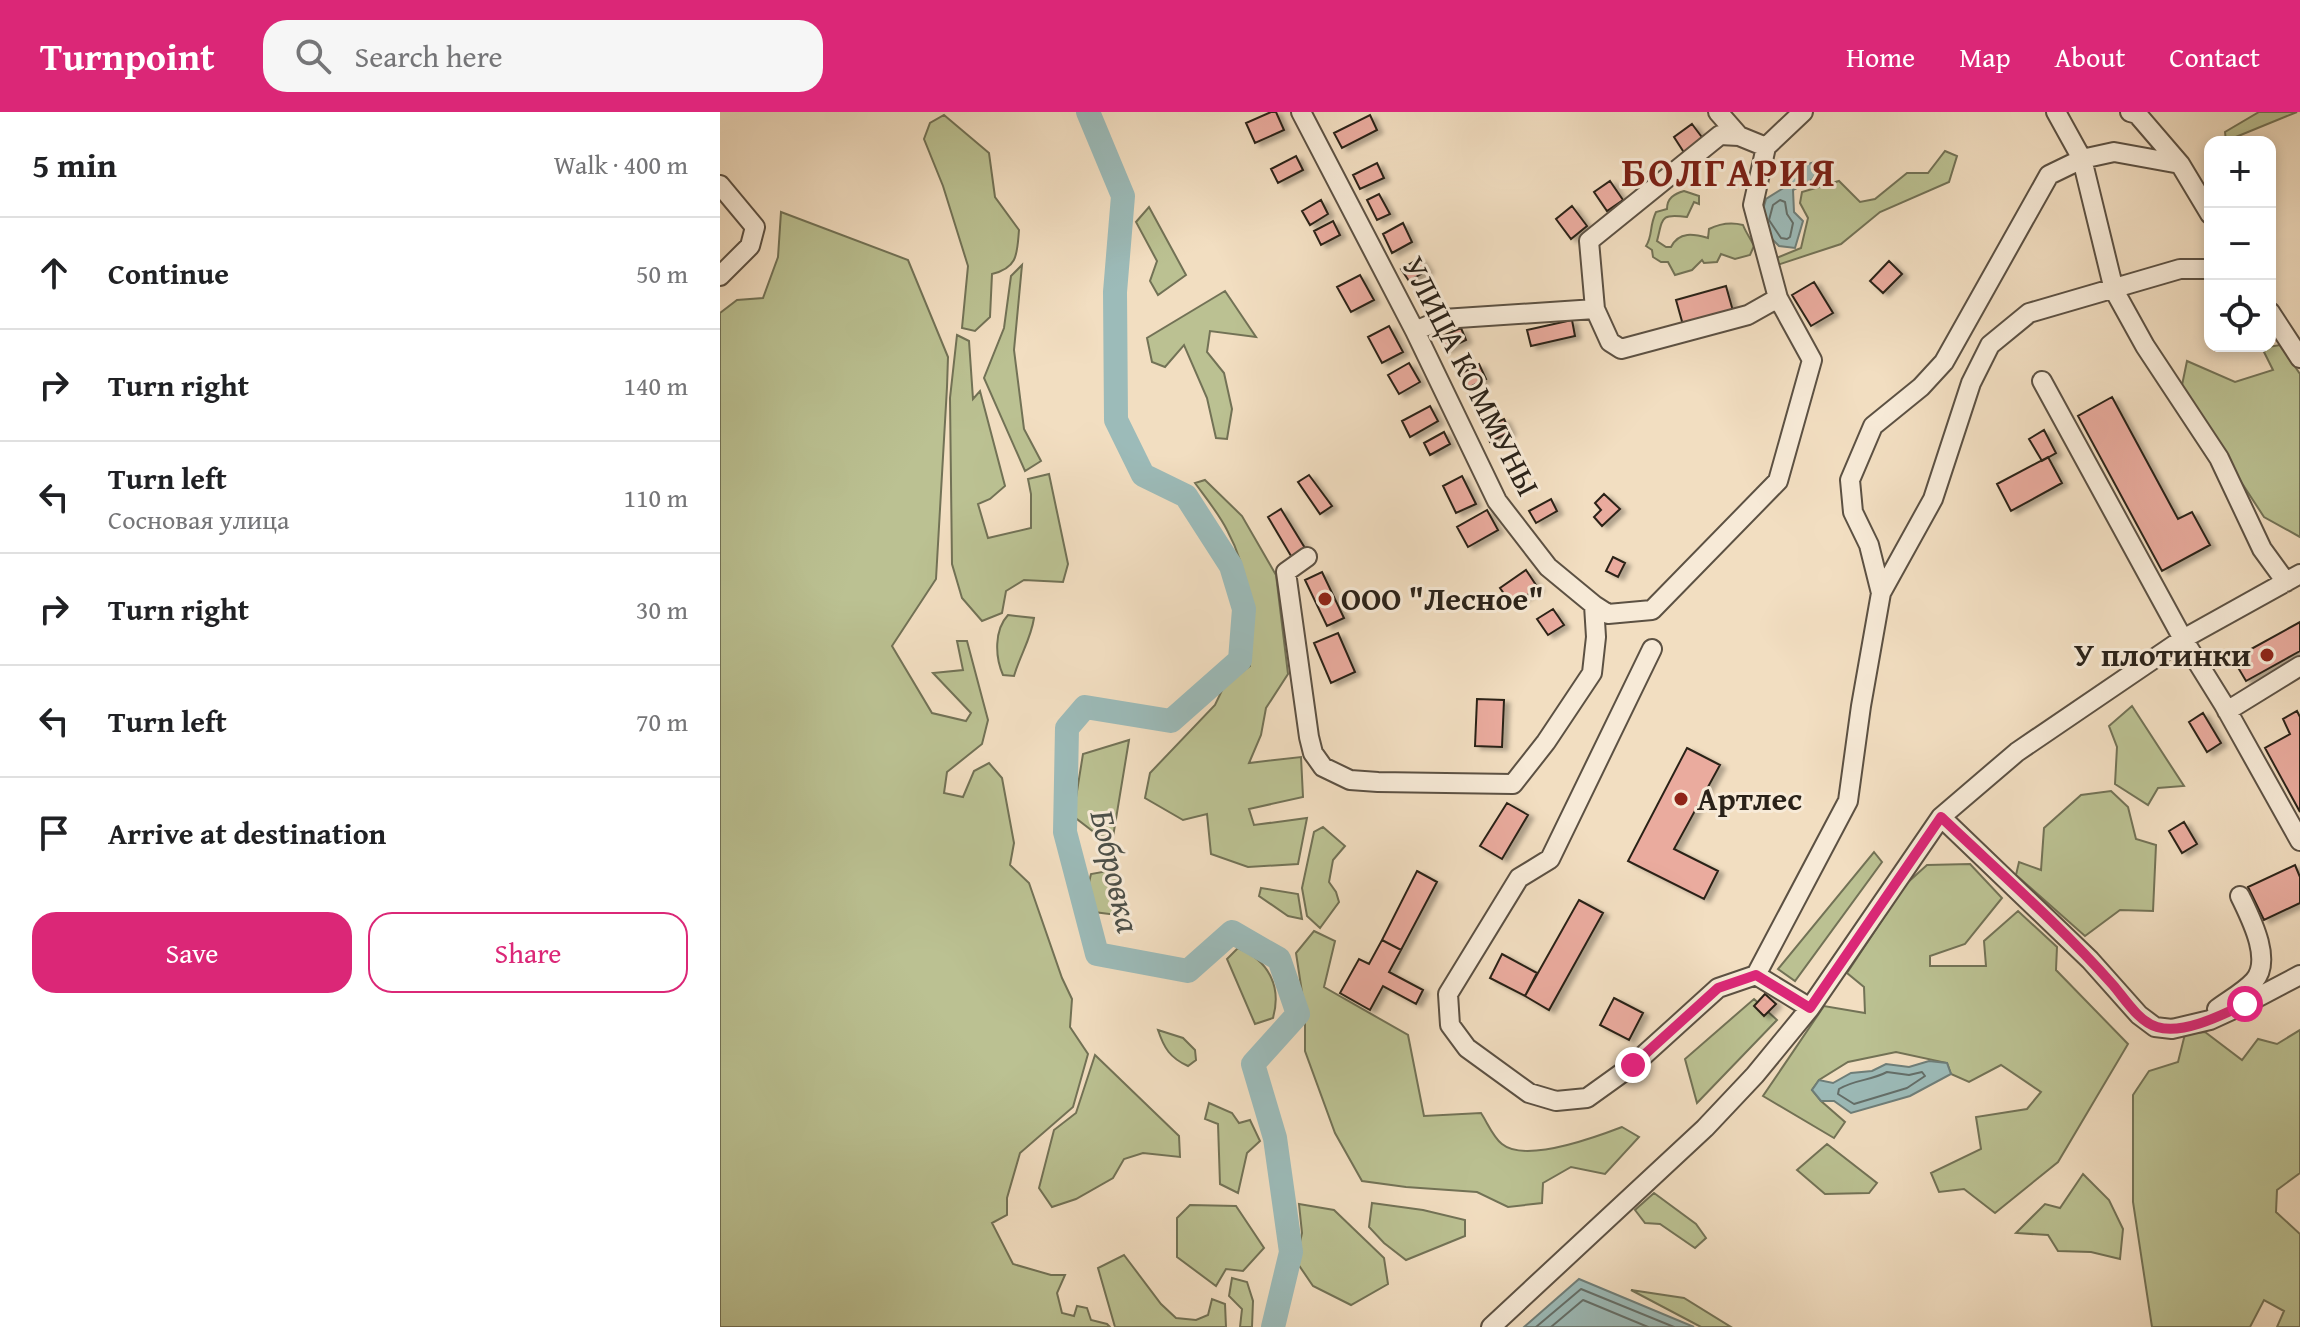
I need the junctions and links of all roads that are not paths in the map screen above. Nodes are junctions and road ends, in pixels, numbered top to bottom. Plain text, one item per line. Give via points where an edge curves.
1 (1301, 112) edge
2 (1718, 112) edge
3 (1803, 112) edge
4 (2056, 112) edge
5 (2130, 112) edge
6 (1739, 136) junction
7 (1766, 147) junction
8 (2082, 159) junction
9 (2180, 164) junction
10 (720, 185) edge
11 (2206, 208) edge
12 (2204, 269) edge
13 (720, 276) edge
14 (2114, 290) junction
15 (1778, 298) junction
16 (1595, 309) junction
17 (2276, 321) edge
18 (1415, 331) junction
19 (2300, 358) edge
20 (2042, 381) dead end
21 (1307, 557) dead end
22 (2293, 578) edge
23 (1881, 593) junction
24 (1594, 605) junction
25 (2183, 639) junction
26 (1652, 649) dead end
27 (2300, 666) edge
28 (2227, 711) junction
29 (1941, 817) junction
30 (2300, 841) edge
31 (2240, 896) dead end
32 (1756, 975) junction
33 (2300, 975) edge
34 (1810, 1008) junction
35 (2210, 1020) junction
36 (1491, 1327) edge

1 - 18 street, УЛИЦА КОММУНЫ
2 - 6 street
3 - 7 street
4 - 8 street
5 - 9 street
6 - 7 street
6 - 16 street via 1720,135 1589,241
7 - 15 street via 1753,205
8 - 9 street via 2114,152
8 - 14 street
8 - 23 street via 2049,175 1944,362 1873,426 1850,480 1853,512 1869,545
9 - 11 street
10 - 13 street via 755,227 750,246
12 - 14 street via 2180,269
14 - 22 street via 2219,458 2262,549
14 - 23 street via 2029,313 1990,345 1971,383 1933,499
15 - 16 street via 1748,315 1621,349 1610,342
15 - 24 street via 1812,360 1778,481 1652,610 1608,614
16 - 18 street via 1443,319
17 - 19 street
18 - 24 street, УЛИЦА КОММУНЫ via 1497,501 1548,567
20 - 25 street
21 - 24 street via 1286,572 1309,737 1323,767 1350,780 1513,784 1592,673
22 - 25 street
23 - 32 street via 1848,801
25 - 28 street
25 - 29 street via 2017,752
26 - 32 street via 1550,859 1519,878 1448,994 1450,1025 1467,1048 1529,1093 1556,1101 1587,1098 1633,1065 1718,988
27 - 28 street
28 - 30 street
29 - 34 street
29 - 35 street via 2090,960 2139,1015 2155,1027 2172,1029
31 - 35 street via 2256,929 2261,963 2256,980
32 - 34 street
33 - 35 street
34 - 36 street via 1705,1128

